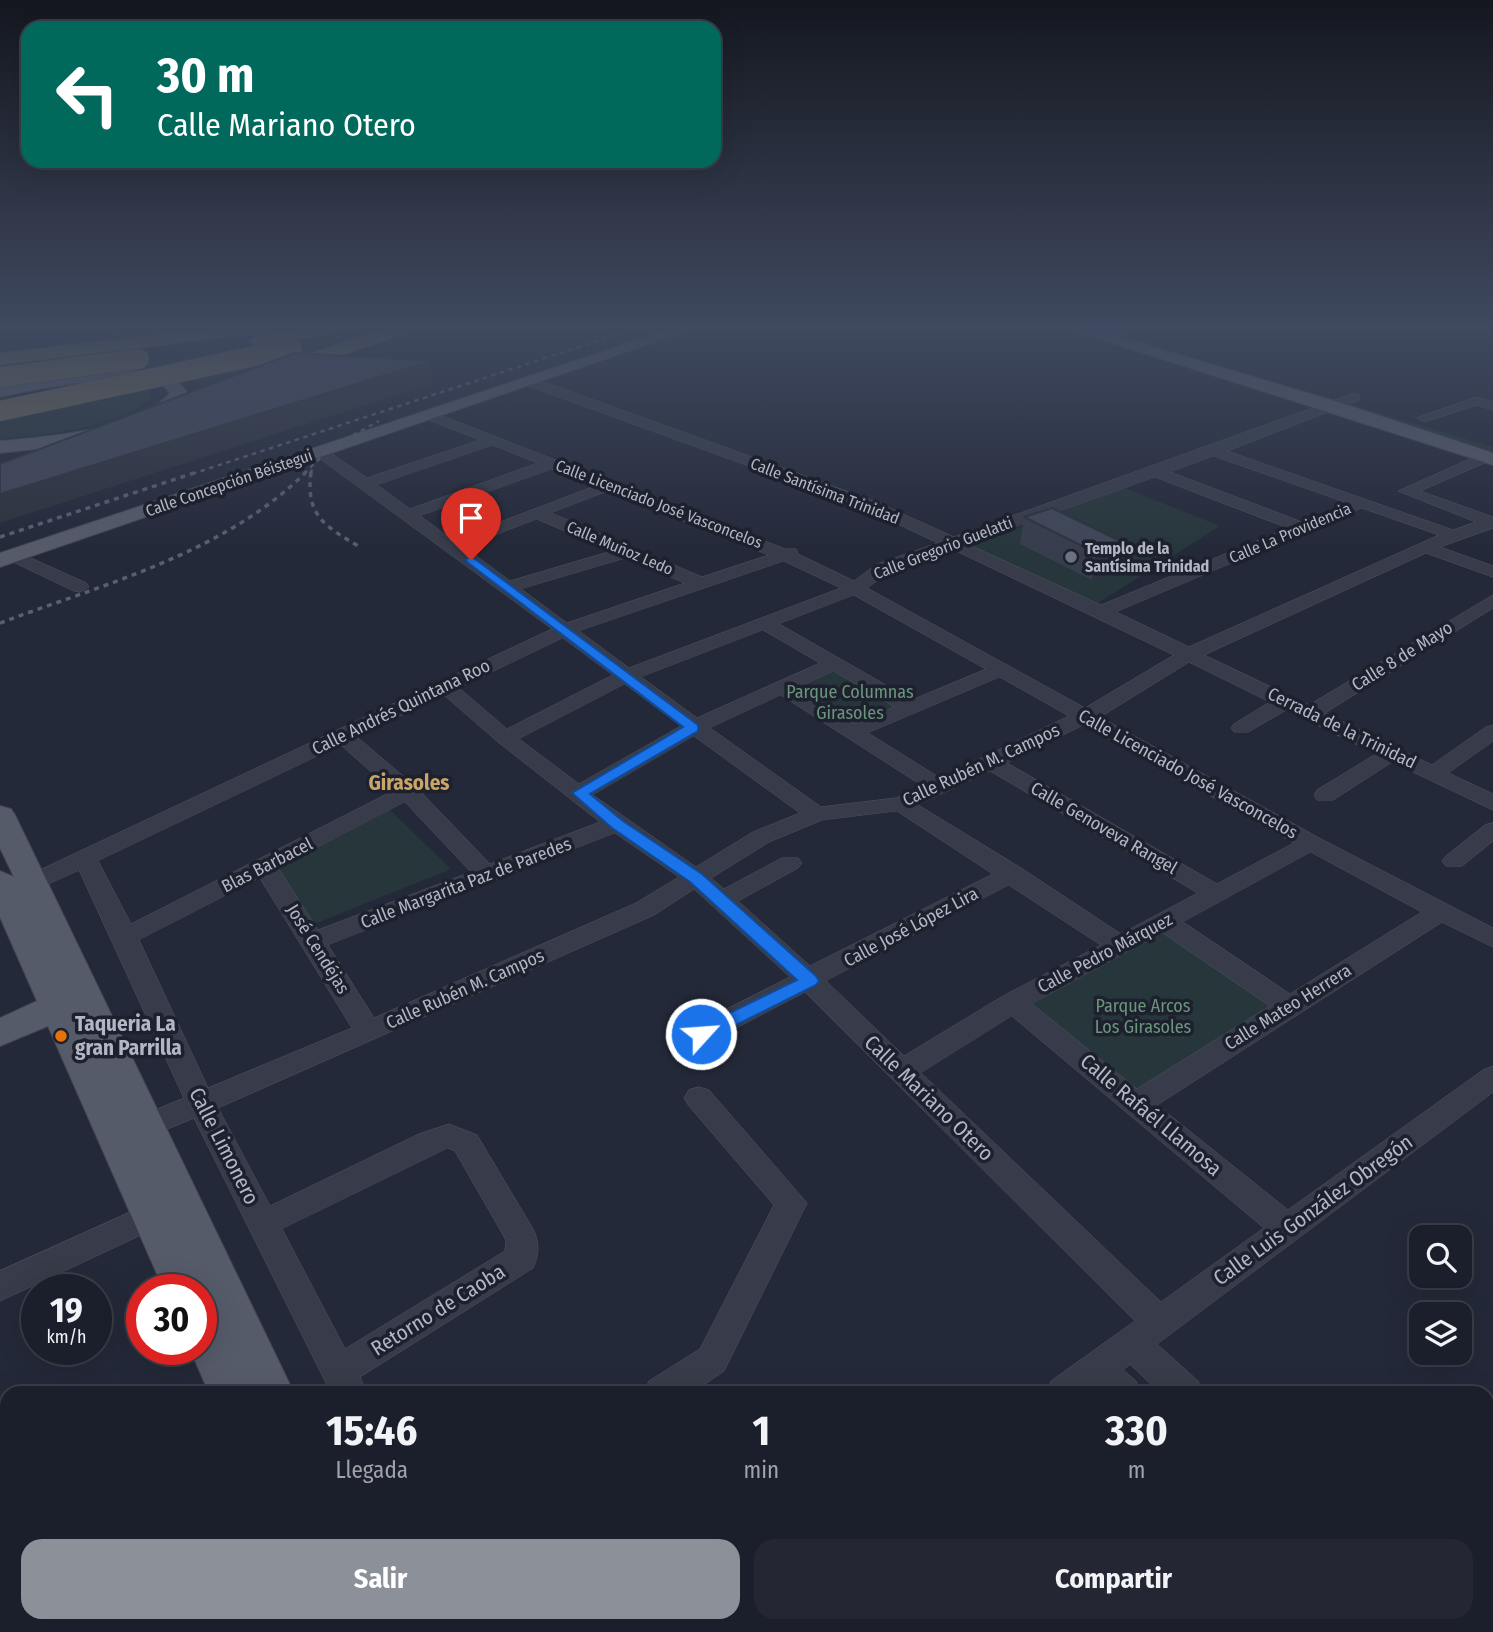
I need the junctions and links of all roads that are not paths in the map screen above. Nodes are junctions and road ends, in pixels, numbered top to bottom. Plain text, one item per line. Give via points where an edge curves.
1 (53, 401) edge
2 (174, 401) edge
3 (198, 401) edge
4 (469, 401) edge
5 (581, 401) edge
6 (1320, 401) edge
7 (1343, 401) edge
8 (1368, 401) edge
9 (1477, 401) edge
10 (1332, 405) junction
11 (0, 411) edge
12 (436, 412) junction
13 (151, 414) junction
14 (1424, 418) junction
15 (97, 431) junction
16 (1482, 436) dead end
17 (495, 440) junction
18 (0, 447) edge
19 (1214, 451) junction
20 (320, 452) junction
21 (1490, 458) edge
22 (553, 463) junction
23 (24, 465) edge
24 (1154, 471) junction
25 (366, 484) junction
26 (610, 485) junction
27 (1362, 503) junction
28 (410, 514) junction
29 (539, 514) junction
30 (1493, 522) edge
31 (1303, 528) junction
32 (1452, 535) junction
33 (948, 543) junction
34 (452, 546) junction
35 (1425, 547) junction
36 (627, 552) junction
37 (797, 552) junction
38 (7, 557) edge
39 (1493, 572) edge
40 (700, 583) junction
41 (859, 584) junction
42 (80, 587) dead end
43 (509, 587) junction
44 (1493, 600) edge
45 (1101, 612) junction
46 (766, 624) junction
47 (565, 630) junction
48 (1189, 654) junction
49 (834, 664) junction
50 (1001, 670) junction
51 (626, 676) junction
52 (444, 685) junction
53 (780, 686) junction
54 (1287, 701) junction
55 (912, 708) junction
56 (1311, 713) junction
57 (1086, 716) junction
58 (693, 728) junction
59 (1241, 728) dead end
60 (1493, 731) edge
61 (852, 732) junction
62 (342, 735) junction
63 (505, 738) junction
64 (1392, 753) junction
65 (992, 763) junction
66 (1434, 773) junction
67 (939, 787) junction
68 (408, 792) junction
69 (580, 793) junction
70 (1325, 794) dead end
71 (1493, 803) edge
72 (901, 804) junction
73 (817, 814) junction
74 (0, 816) edge
75 (617, 824) junction
76 (1493, 830) edge
77 (1311, 843) junction
78 (85, 859) junction
79 (1454, 861) dead end
80 (790, 863) dead end
81 (265, 866) junction
82 (1013, 873) junction
83 (486, 874) junction
84 (696, 878) junction
85 (13, 886) edge
86 (1215, 893) junction
87 (722, 900) junction
88 (1440, 912) junction
89 (1165, 922) junction
90 (125, 937) junction
91 (1493, 939) edge
92 (314, 941) junction
93 (1120, 944) junction
94 (810, 981) junction
95 (71, 1000) junction
96 (1013, 1003) junction
97 (1289, 1006) junction
98 (369, 1032) junction
99 (0, 1033) edge
100 (701, 1034) dead end
101 (902, 1071) junction
102 (1493, 1077) edge
103 (699, 1098) dead end
104 (201, 1103) junction
105 (1138, 1103) junction
106 (132, 1131) junction
107 (167, 1209) junction
108 (263, 1223) junction
109 (1289, 1229) junction
110 (182, 1274) edge
111 (0, 1287) edge
112 (1145, 1333) junction
113 (217, 1360) edge
114 (1097, 1368) junction
115 (344, 1382) edge
116 (229, 1386) edge
117 (267, 1386) edge
118 (673, 1386) edge
119 (1073, 1386) edge
120 (1116, 1386) edge
121 (1180, 1386) edge

1 - 11 highway, bridge
2 - 13 main road
3 - 13 highway
4 - 12 main road, Calle Concepción Béistegui
5 - 33 street, Calle Santísima Trinidad via 868,504
6 - 10 main road
7 - 10 street, Calle Gregorio Guelatti
8 - 14 main road
9 - 14 street
10 - 19 street, Calle Gregorio Guelatti
10 - 21 main road
12 - 17 street, Calle Licenciado José Vasconcelos
12 - 20 main road, Calle Concepción Béistegui
12 - 37 street, Calle Licenciado José Vasconcelos
13 - 15 main road
14 - 16 main road
15 - 18 main road
15 - 23 main road
17 - 22 street, Calle Licenciado José Vasconcelos
17 - 25 street
19 - 24 street, Calle Gregorio Guelatti
19 - 27 street
20 - 25 street
20 - 38 main road, Calle Concepción Béistegui
21 - 30 street via 1406,491
22 - 26 street, Calle Licenciado José Vasconcelos
22 - 28 street
24 - 31 street
24 - 33 street, Calle Gregorio Guelatti
25 - 28 street
26 - 29 street
26 - 37 street, Calle Licenciado José Vasconcelos
27 - 31 street, Calle La Providencia
27 - 32 street
28 - 34 street
29 - 34 street
29 - 36 street, Calle Muñoz Ledo
30 - 32 street, Calle Rubén M. Campos
31 - 45 street, Calle La Providencia
32 - 35 street, Calle Rubén M. Campos
33 - 41 street, Calle Gregorio Guelatti via 883,568
33 - 45 street, Calle Santísima Trinidad
34 - 43 street
35 - 39 street
35 - 48 street, Calle Rubén M. Campos
36 - 40 street, Calle Muñoz Ledo
36 - 43 street
37 - 40 street, Calle Andrés Quintana Roo
37 - 41 street, Calle Licenciado José Vasconcelos via 820,569
38 - 42 street
40 - 47 street, Calle Andrés Quintana Roo
41 - 46 street, Calle Gregorio Guelatti
41 - 50 street, Calle Licenciado José Vasconcelos
43 - 47 street
44 - 56 street, Calle 8 de Mayo
45 - 48 street, Calle Santísima Trinidad
46 - 49 street
46 - 51 street, Calle Gregorio Guelatti
47 - 51 street
47 - 52 street, Calle Andrés Quintana Roo
48 - 54 street, Cerrada de la Trinidad
48 - 57 street, Calle Rubén M. Campos
49 - 53 street
49 - 55 street
50 - 55 street
50 - 57 street, Calle Licenciado José Vasconcelos
51 - 58 street
51 - 63 street, Calle Gregorio Guelatti
52 - 62 street, Calle Andrés Quintana Roo
52 - 63 street, Calle Mariano Otero
53 - 58 street
53 - 61 street
54 - 56 street, Cerrada de la Trinidad
54 - 59 street
55 - 61 street
56 - 64 street, Cerrada de la Trinidad
57 - 65 street, Calle Rubén M. Campos
57 - 77 street, Calle Licenciado José Vasconcelos
58 - 69 street
58 - 73 street
60 - 66 street
61 - 67 street
62 - 68 street
62 - 78 street, Calle Andrés Quintana Roo
63 - 69 street, Calle Mariano Otero
64 - 66 street, Cerrada de la Trinidad
64 - 70 street
65 - 67 street, Calle Rubén M. Campos
65 - 86 street, Calle Genoveva Rangel
66 - 71 street, Cerrada de la Trinidad
67 - 72 street, Calle Rubén M. Campos
68 - 81 street, Blas Barbacel
68 - 83 street
69 - 75 street, Calle Mariano Otero
72 - 73 street, Calle Rubén M. Campos
72 - 82 street
73 - 84 street, Calle Rubén M. Campos via 761,837
74 - 85 main road
75 - 83 street, Calle Margarita Paz de Paredes
75 - 84 street, Calle Mariano Otero
76 - 79 street
77 - 86 street, Calle Pedro Márquez
77 - 88 street, Calle Licenciado José Vasconcelos
78 - 85 street, Calle Andrés Quintana Roo
78 - 90 street, Calle Limonero
80 - 87 street
81 - 90 street, Blas Barbacel
81 - 92 street, José Cendéjas
82 - 93 street
82 - 94 street, Calle José López Lira
83 - 92 street, Calle Margarita Paz de Paredes
84 - 87 street, Calle Mariano Otero
84 - 98 street, Calle Rubén M. Campos via 645,909
85 - 95 main road
86 - 89 street, Calle Pedro Márquez
87 - 94 street, Calle Mariano Otero
88 - 91 street, Calle Licenciado José Vasconcelos
88 - 97 street, Calle Mateo Herrera
89 - 93 street, Calle Pedro Márquez
89 - 97 street
90 - 104 street, Calle Limonero
92 - 98 street, José Cendéjas
93 - 96 street, Calle Pedro Márquez
94 - 100 street, Calle José López Lira
94 - 101 street, Calle Mariano Otero
95 - 99 main road
95 - 106 main road
96 - 101 street, Calle Pedro Márquez
96 - 105 street, Calle Rafaél Llamosa
97 - 105 street, Calle Mateo Herrera
98 - 104 street, Calle Rubén M. Campos
101 - 112 street, Calle Mariano Otero
102 - 109 street, Calle Luis González Obregón
103 - 118 street via 791,1203 712,1360
104 - 106 street, Calle Rubén M. Campos
104 - 108 street, Calle Limonero
105 - 109 street, Calle Rafaél Llamosa
106 - 107 main road
107 - 110 main road
107 - 111 street
107 - 117 main road
108 - 115 street, Calle Limonero
108 - 115 street, Retorno de Caoba via 449,1136 466,1143 522,1239 521,1258
109 - 112 street, Calle Luis González Obregón
112 - 114 street, Calle Luis González Obregón
112 - 121 street, Calle Mariano Otero
113 - 116 main road
114 - 119 street, Calle Luis González Obregón
114 - 120 street

